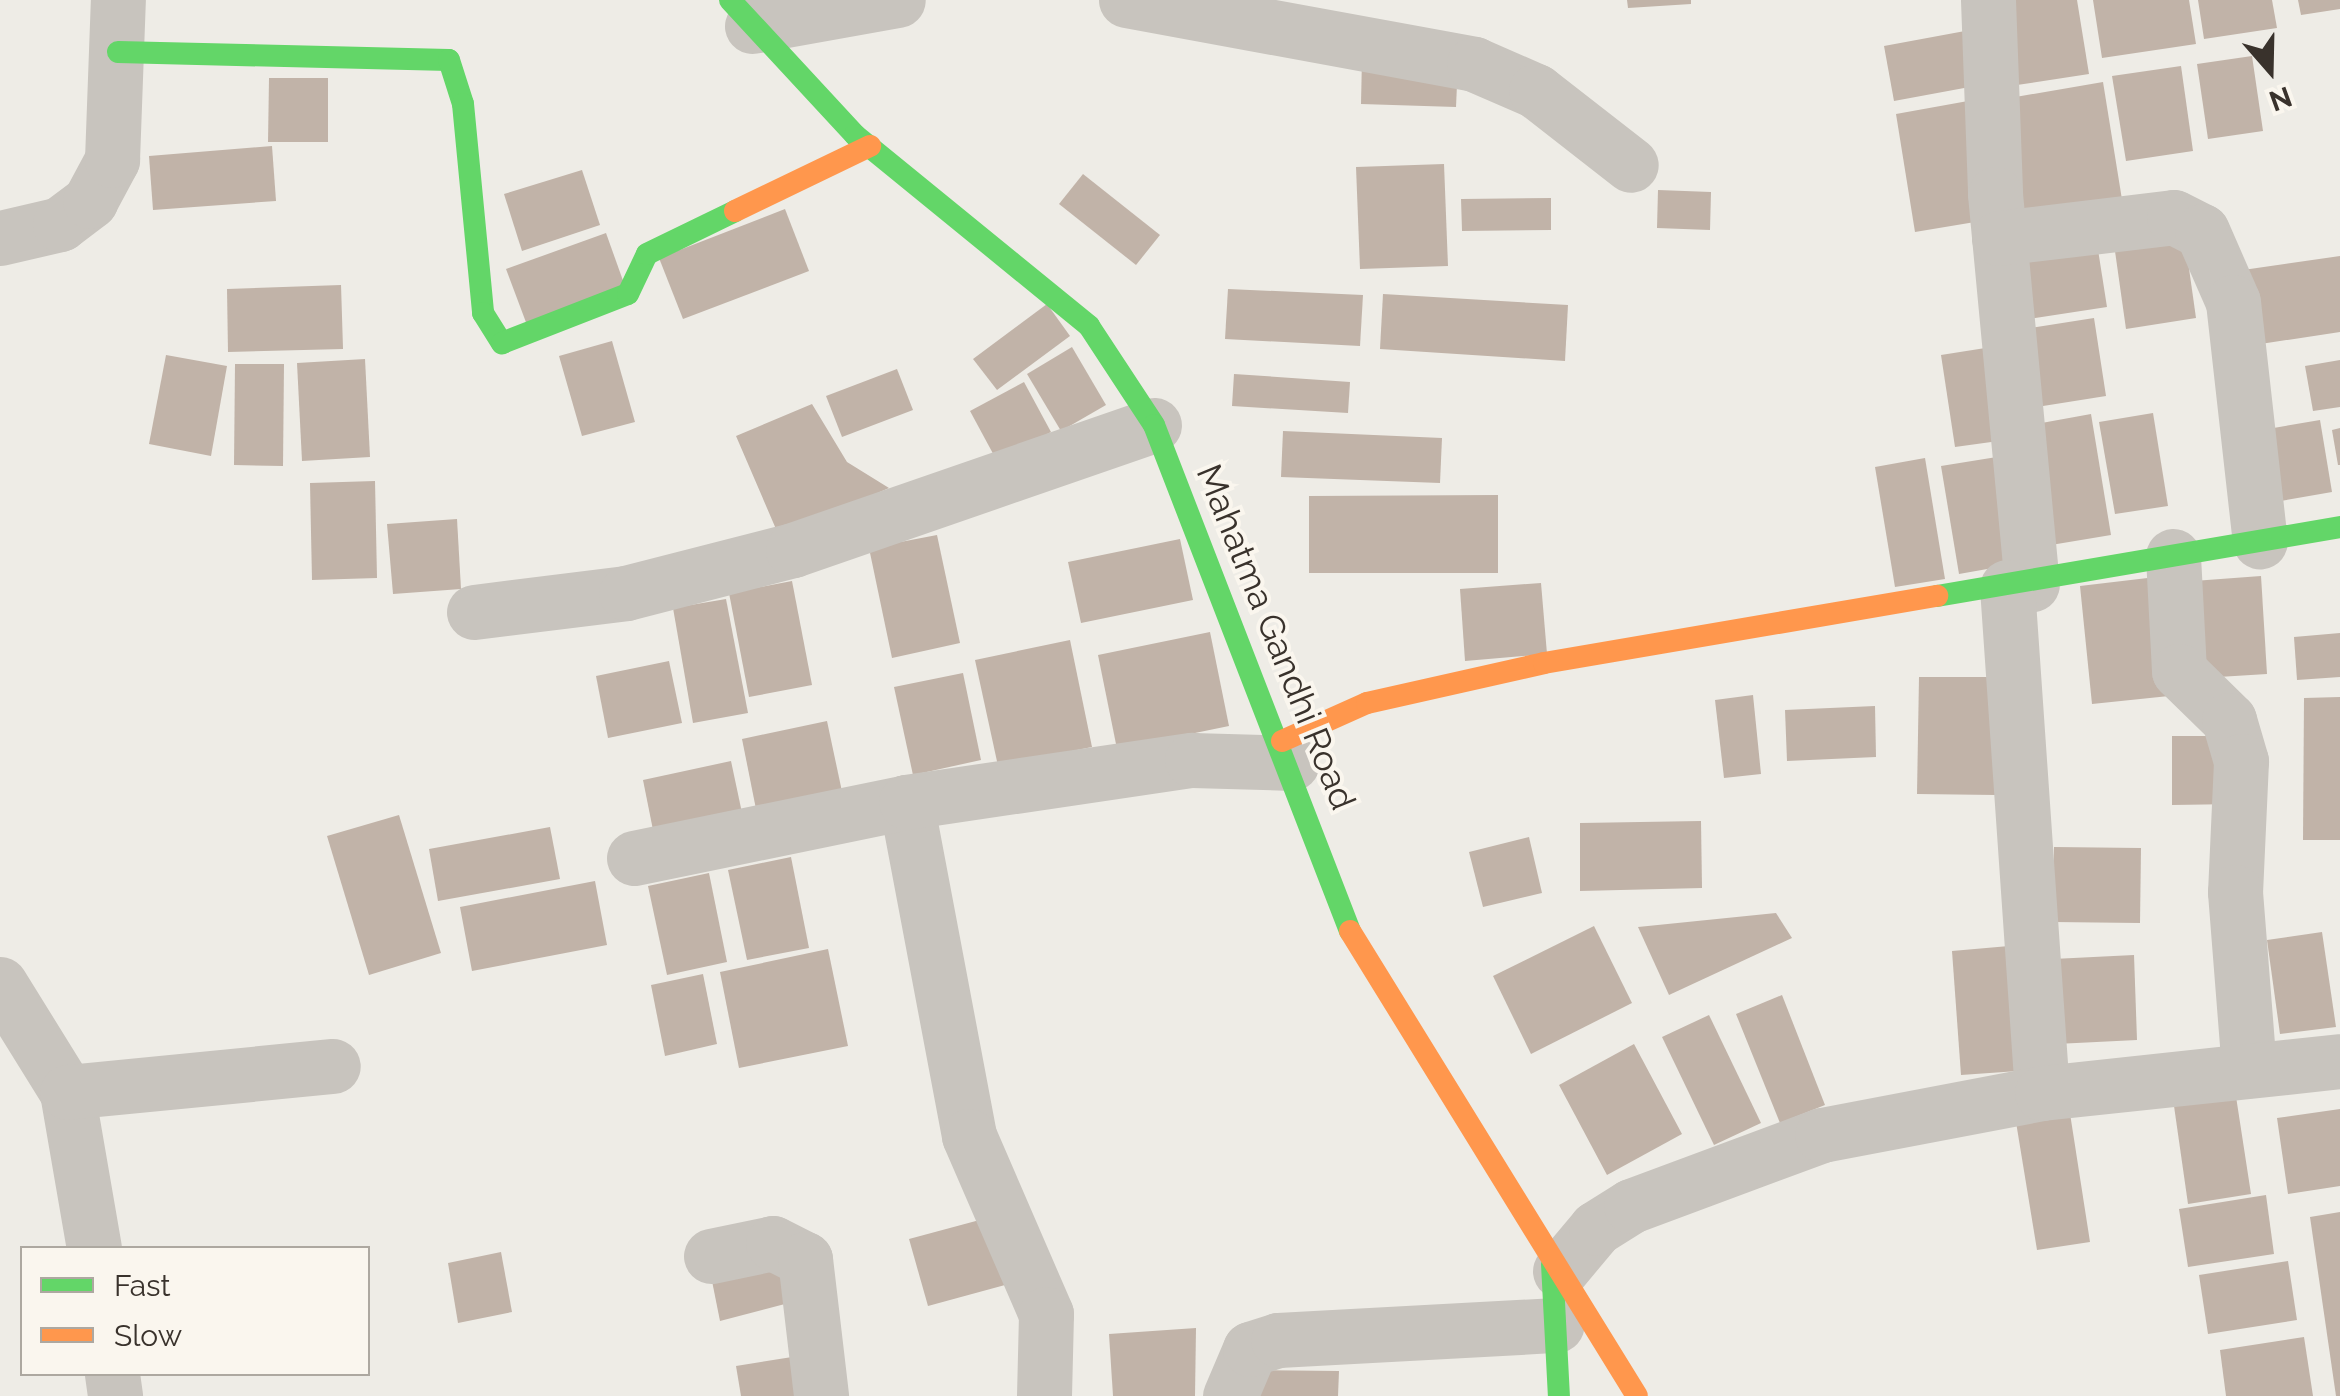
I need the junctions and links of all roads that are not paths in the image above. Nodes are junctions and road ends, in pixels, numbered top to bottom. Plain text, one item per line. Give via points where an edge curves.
1 (898, 0) edge
2 (1126, 0) edge
3 (1988, 0) edge
4 (741, 13) edge
5 (118, 26) edge
6 (870, 146) junction
7 (1631, 165) dead end
8 (0, 238) edge
9 (1999, 238) junction
10 (1154, 424) junction
11 (2340, 527) edge
12 (2260, 541) junction
13 (2173, 556) junction
14 (2019, 586) junction
15 (474, 612) dead end
16 (1287, 752) junction
17 (906, 802) junction
18 (634, 858) dead end
19 (0, 984) edge
20 (20, 1044) edge
21 (2340, 1061) edge
22 (333, 1066) dead end
23 (2249, 1070) junction
24 (67, 1092) junction
25 (2042, 1092) junction
26 (94, 1246) edge
27 (711, 1256) dead end
28 (1556, 1265) junction
29 (1557, 1325) junction
30 (821, 1396) edge
31 (1044, 1396) edge
32 (1230, 1396) edge
33 (1560, 1396) edge
34 (1637, 1396) edge

1 - 4 street
2 - 7 street via 1474,64 1536,91
3 - 9 street
4 - 6 street, Mahatma Gandhi Road
5 - 6 street via 449,60 463,104 483,313 502,343 628,294 648,254
5 - 8 street via 112,160 90,201 60,224
6 - 10 street, Mahatma Gandhi Road via 1089,326
9 - 12 street via 2174,217 2202,231 2233,302
9 - 14 street
10 - 15 street via 792,550 626,593
10 - 16 street, Mahatma Gandhi Road
11 - 12 street
12 - 13 street
13 - 14 street
13 - 23 street via 2179,671 2229,720 2241,762 2235,892
14 - 16 street via 1367,702
14 - 25 street
16 - 17 street
16 - 28 street, Mahatma Gandhi Road via 1355,942
17 - 18 street
17 - 31 street via 969,1136 1046,1314
19 - 20 street
20 - 24 street
21 - 23 street
22 - 24 street
23 - 25 street
24 - 26 street
25 - 28 street via 1822,1135 1723,1166 1596,1228
27 - 30 street via 773,1243 806,1259
28 - 29 street
28 - 34 street, Mahatma Gandhi Road
29 - 32 street via 1278,1340 1250,1349
29 - 33 street

